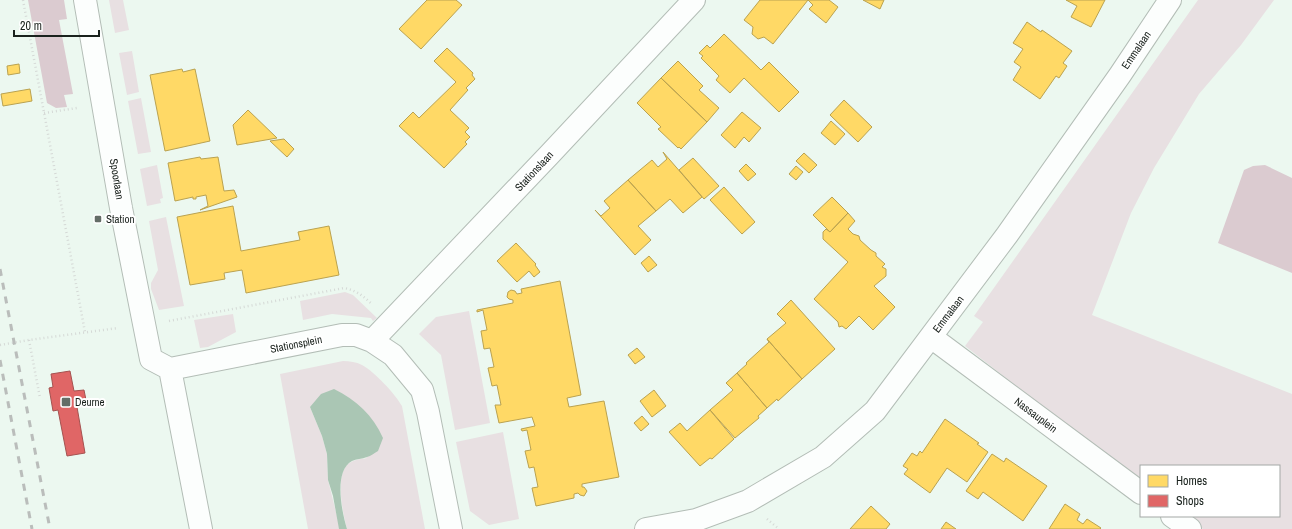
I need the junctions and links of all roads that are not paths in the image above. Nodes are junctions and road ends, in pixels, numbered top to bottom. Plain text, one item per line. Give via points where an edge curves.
1 (85, 0) edge
2 (694, 0) edge
3 (1170, 0) edge
4 (931, 337) junction
5 (372, 341) junction
6 (170, 369) junction
7 (1140, 492) edge
8 (1170, 517) edge
9 (1172, 517) edge
10 (201, 529) edge
11 (451, 529) edge
12 (646, 529) edge
13 (1158, 529) edge
14 (1190, 529) edge

1 - 6 street, Spoorlaan via 121,208 151,359
2 - 5 street, Stationslaan
3 - 4 street, Emmalaan via 1007,235
4 - 7 street, Nassauplein
4 - 12 street, Emmalaan via 875,410 823,457 748,501 696,520
5 - 6 street, Stationsplein via 356,335 342,335
5 - 11 street, Stationsplein via 393,355 422,390
6 - 10 street
8 - 13 street
9 - 14 street

